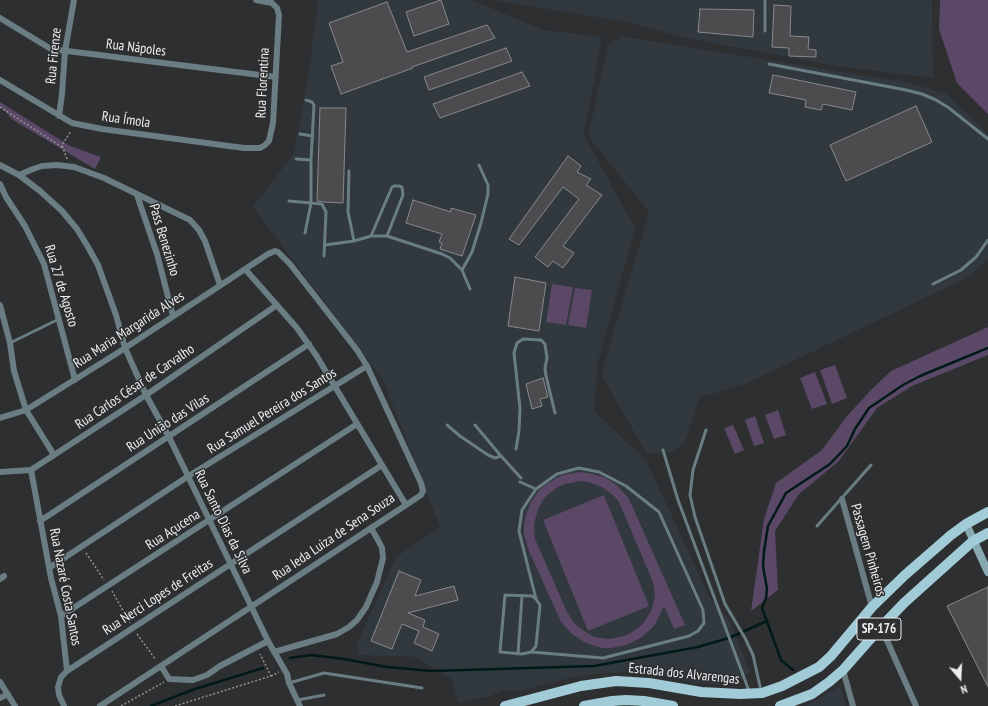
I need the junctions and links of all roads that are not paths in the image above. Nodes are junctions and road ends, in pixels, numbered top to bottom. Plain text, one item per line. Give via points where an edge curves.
1 (74, 0) edge
2 (256, 0) edge
3 (765, 0) edge
4 (0, 18) edge
5 (765, 31) dead end
6 (65, 51) junction
7 (769, 64) dead end
8 (276, 77) junction
9 (0, 80) edge
10 (306, 100) dead end
11 (59, 116) junction
12 (300, 134) dead end
13 (313, 136) junction
14 (988, 139) edge
15 (260, 148) joint
16 (296, 159) dead end
17 (311, 160) junction
18 (0, 165) edge
19 (479, 165) dead end
20 (349, 171) dead end
21 (19, 175) junction
22 (0, 184) edge
23 (137, 195) junction
24 (289, 201) dead end
25 (311, 203) junction
26 (305, 233) dead end
27 (371, 236) junction
28 (387, 236) junction
29 (988, 240) edge
30 (354, 241) junction
31 (324, 245) junction
32 (324, 256) dead end
33 (245, 269) junction
34 (462, 270) junction
35 (933, 284) dead end
36 (220, 285) junction
37 (470, 288) dead end
38 (0, 305) edge
39 (277, 305) junction
40 (173, 316) junction
41 (59, 319) junction
42 (10, 343) junction
43 (309, 344) junction
44 (125, 348) junction
45 (367, 366) junction
46 (75, 380) junction
47 (335, 386) junction
48 (146, 395) junction
49 (26, 410) junction
50 (555, 413) dead end
51 (0, 418) edge
52 (358, 424) junction
53 (476, 425) dead end
54 (448, 426) dead end
55 (706, 430) dead end
56 (169, 437) junction
57 (516, 449) dead end
58 (663, 450) dead end
59 (54, 455) junction
60 (500, 456) junction
61 (382, 465) junction
62 (871, 465) dead end
63 (31, 470) junction
64 (0, 472) edge
65 (187, 477) junction
66 (521, 478) dead end
67 (520, 482) dead end
68 (536, 489) junction
69 (842, 499) junction
70 (406, 505) junction
71 (988, 512) edge
72 (40, 520) junction
73 (209, 520) junction
74 (966, 524) junction
75 (817, 526) dead end
76 (371, 528) junction
77 (988, 533) edge
78 (973, 541) junction
79 (231, 564) junction
80 (49, 568) junction
81 (988, 572) edge
82 (522, 596) junction
83 (536, 599) junction
84 (252, 606) junction
85 (872, 607) junction
86 (61, 616) junction
87 (881, 627) junction
88 (268, 641) junction
89 (274, 652) junction
90 (531, 652) junction
91 (518, 654) junction
92 (161, 666) junction
93 (843, 670) junction
94 (67, 671) junction
95 (0, 682) edge
96 (289, 683) junction
97 (422, 688) dead end
98 (762, 693) junction
99 (8, 694) junction
100 (750, 694) junction
101 (324, 695) dead end
102 (0, 698) edge
103 (299, 704) edge
104 (15, 706) edge
105 (64, 706) edge
106 (100, 706) edge
107 (505, 706) edge
108 (584, 706) edge
109 (673, 706) edge
110 (780, 706) edge
111 (853, 706) edge
112 (916, 706) edge

1 - 6 street, Rua Firenze
2 - 8 street, Rua Florentina via 272,3 278,8
3 - 5 lane
4 - 6 street, Rua Nápoles via 51,48
6 - 8 street, Rua Nápoles
6 - 11 street, Rua Firenze
7 - 14 lane via 922,94 949,108
8 - 15 street, Rua Florentina via 272,134 269,141
9 - 11 street, Rua Ímola
10 - 13 lane via 314,105
11 - 15 street, Rua Ímola via 72,123 102,129
12 - 13 lane
13 - 17 lane
16 - 17 lane
17 - 25 lane
18 - 21 street, Rua Santo Dias da Silva
19 - 34 lane via 488,185 488,194 472,252
20 - 30 lane via 348,212
21 - 23 street via 42,166 74,166
21 - 44 street, Rua Santo Dias da Silva via 62,211 77,229 98,266
22 - 41 street, Rua 27 de Agosto via 44,264
23 - 36 street via 190,220 205,241
23 - 40 street, Pass Benezinho via 157,254
24 - 25 lane
25 - 26 lane
25 - 31 lane via 322,204 326,212
27 - 28 lane
27 - 28 lane via 392,187 399,186 402,187 403,195
27 - 30 lane
28 - 34 lane via 442,254
29 - 35 lane via 976,257 961,270
30 - 31 lane
31 - 32 lane
33 - 36 street, Rua Maria Margarida Alves
33 - 39 street, Rua Ieda Luiza de Sena Souza
33 - 45 street, Rua Maria Margarida Alves via 268,254 278,252
34 - 37 lane
36 - 40 street, Rua Maria Margarida Alves
38 - 42 street
39 - 43 street, Rua Ieda Luiza de Sena Souza
39 - 48 street, Rua Carlos César de Carvalho
40 - 44 street, Rua Maria Margarida Alves
41 - 42 lane
41 - 46 street, Rua 27 de Agosto
42 - 49 street via 14,371
43 - 47 street, Rua Ieda Luiza de Sena Souza
43 - 56 street, Rua União das Vilas
44 - 46 street, Rua Maria Margarida Alves
44 - 48 street, Rua Santo Dias da Silva
45 - 47 street, Rua Samuel Pereira dos Santos
45 - 70 street via 421,483 421,495
46 - 49 street, Rua Maria Margarida Alves
47 - 52 street, Rua Ieda Luiza de Sena Souza
47 - 65 street, Rua Samuel Pereira dos Santos
48 - 56 street, Rua Santo Dias da Silva
48 - 59 street, Rua Carlos César de Carvalho
49 - 51 street, Rua Maria Margarida Alves
49 - 59 street
50 - 57 lane via 546,376 545,344 541,340 523,339 516,343 514,353 520,408
52 - 61 street, Rua Ieda Luiza de Sena Souza
52 - 73 street, Rua Açucena
53 - 60 lane
54 - 60 lane via 488,455 495,458
55 - 98 lane via 693,470 690,495 725,604 745,638 756,665
56 - 65 street, Rua Santo Dias da Silva
56 - 72 street, Rua União das Vilas
58 - 100 lane via 678,500
59 - 63 street, Rua Carlos César de Carvalho
60 - 66 lane
61 - 70 street, Rua Ieda Luiza de Sena Souza
61 - 79 street, Rua Nerci Lopes de Freitas
62 - 69 lane
63 - 64 street, Rua Carlos César de Carvalho
63 - 72 street, Rua Nazaré Costa Santos
65 - 73 street, Rua Santo Dias da Silva
65 - 80 street, Rua Samuel Pereira dos Santos
67 - 68 lane
68 - 83 lane via 522,510 519,531
68 - 90 lane via 558,474 579,468 599,472 626,486 650,504 664,521 703,610 704,623 698,631 689,636 603,658
69 - 75 lane
69 - 85 street, Passagem Pinheiros
70 - 76 street, Rua Ieda Luiza de Sena Souza
71 - 74 main road, Estrada dos Alvarengas / SP-176
72 - 80 street, Rua Nazaré Costa Santos
73 - 79 street, Rua Santo Dias da Silva
73 - 86 street, Rua Açucena
74 - 78 street
74 - 85 main road, Estrada dos Alvarengas / SP-176 via 948,537
76 - 84 street, Rua Ieda Luiza de Sena Souza
76 - 89 street via 382,548 383,558 377,582 357,620 337,634
77 - 78 main road, SP-176
78 - 81 street
78 - 87 main road, SP-176
79 - 84 street, Rua Santo Dias da Silva
79 - 94 street, Rua Nerci Lopes de Freitas
80 - 86 street, Rua Nazaré Costa Santos
82 - 83 lane via 532,596
82 - 91 lane
82 - 91 lane via 505,595 500,652
83 - 90 lane via 540,605 536,646
84 - 88 street, Rua Santo Dias da Silva
84 - 92 street, Rua Ieda Luiza de Sena Souza
85 - 98 main road, Estrada dos Alvarengas / SP-176 via 845,641 819,667
86 - 94 street, Rua Nazaré Costa Santos
87 - 93 main road, SP-176
87 - 112 street
88 - 89 street, Rua Santo Dias da Silva
88 - 92 street via 193,680 169,679
89 - 96 street, Rua Santo Dias da Silva via 287,674
90 - 91 lane
92 - 106 street, Rua Ieda Luiza de Sena Souza
93 - 110 main road, SP-176 via 812,694
93 - 111 street
94 - 105 street via 61,677 58,687
95 - 99 street
96 - 97 lane via 324,673
96 - 103 street, Rua Santo Dias da Silva
98 - 100 main road, Estrada dos Alvarengas / SP-176
99 - 102 street
99 - 104 street
100 - 107 main road, Estrada dos Alvarengas / SP-176 via 701,692 649,683 616,681 581,686
101 - 103 lane
108 - 109 main road via 612,700 644,701

